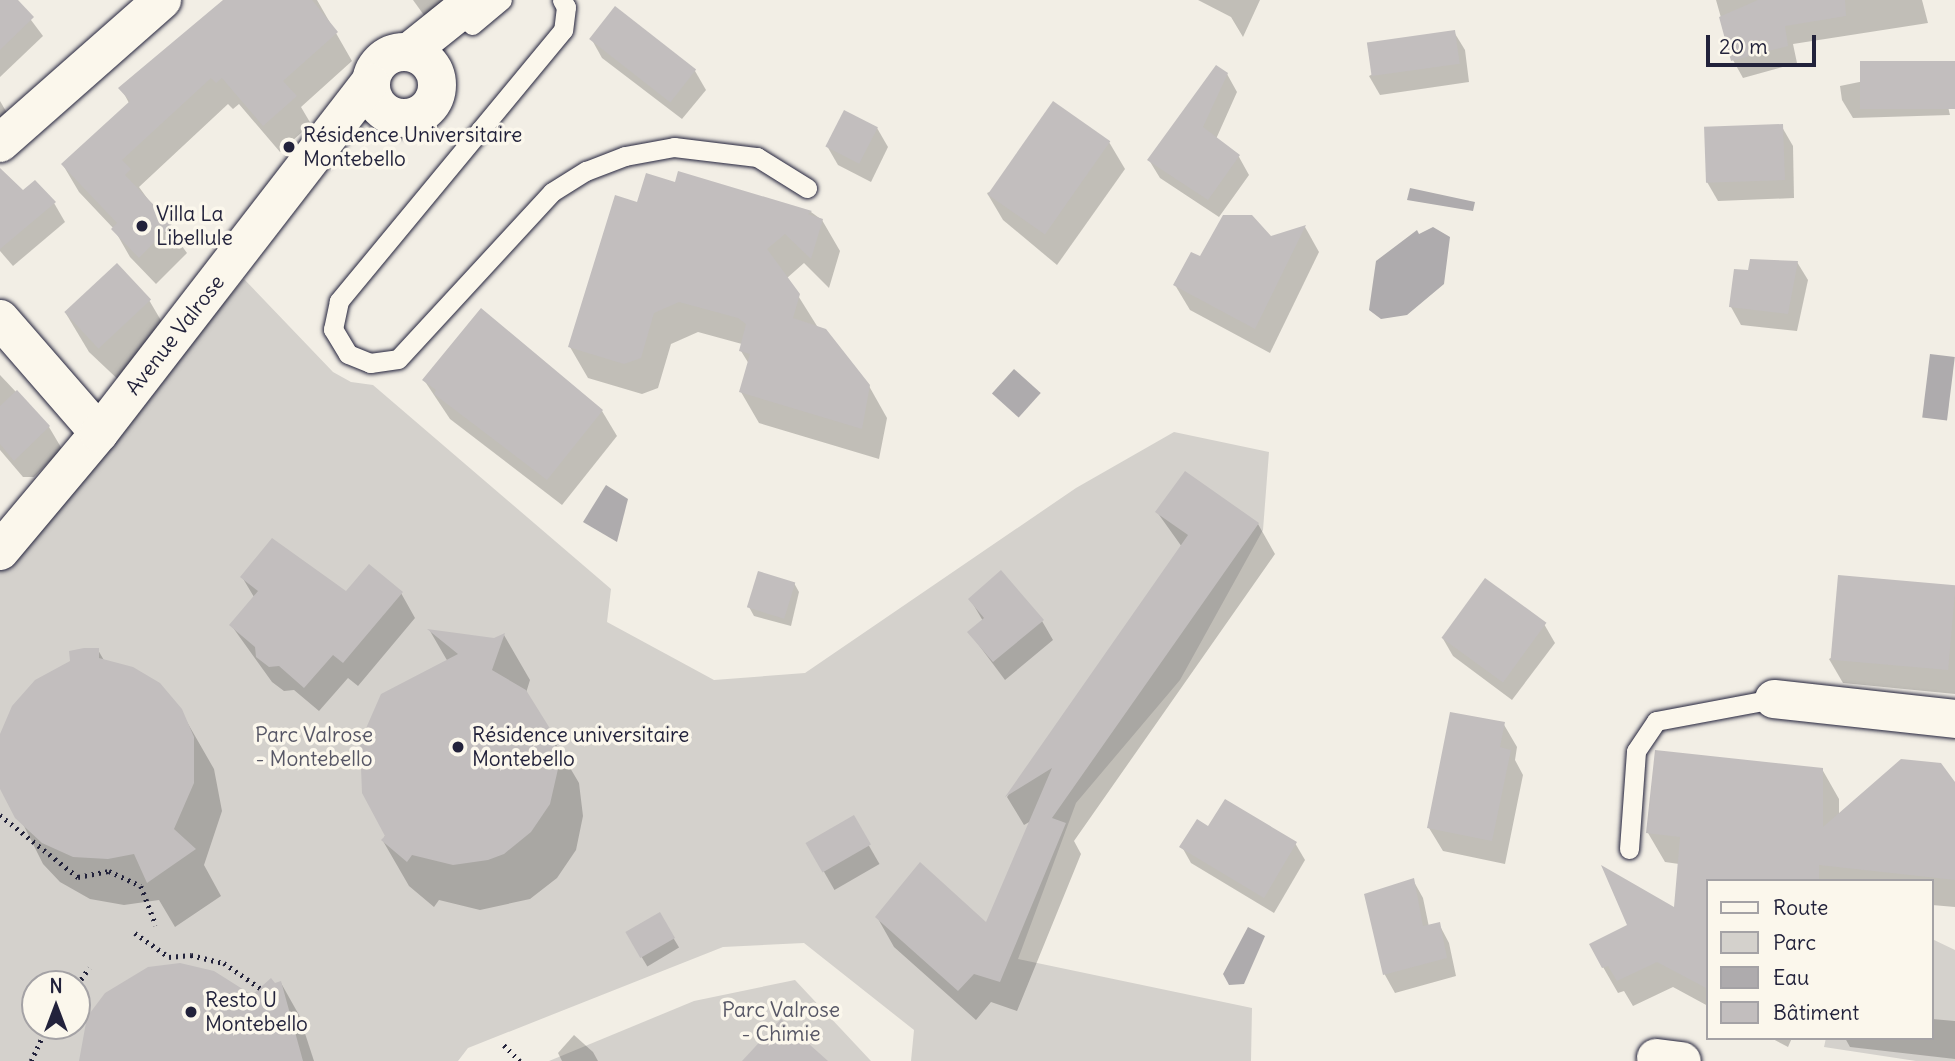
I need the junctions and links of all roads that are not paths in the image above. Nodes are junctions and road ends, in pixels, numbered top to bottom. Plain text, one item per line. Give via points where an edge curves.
1 (162, 0) edge
2 (474, 0) edge
3 (502, 0) edge
4 (562, 0) edge
5 (419, 57) junction
6 (370, 82) junction
7 (0, 143) edge
8 (807, 188) dead end
9 (0, 319) edge
10 (99, 433) junction
11 (0, 551) edge
12 (1774, 699) joint
13 (1955, 719) edge
14 (1629, 849) dead end

1 - 7 street
2 - 5 street, Avenue Valrose
3 - 5 lane
4 - 8 lane via 566,7 563,30 339,302 333,329 348,354 370,363 398,359 552,192 586,171 625,156 674,147 757,157
5 - 6 street, Avenue Valrose via 387,55
5 - 6 street via 436,91 417,115 407,118 384,112 376,104
6 - 10 street, Avenue Valrose
9 - 10 street
10 - 11 street, Avenue Valrose
12 - 13 street
12 - 14 lane via 1657,721 1636,751

